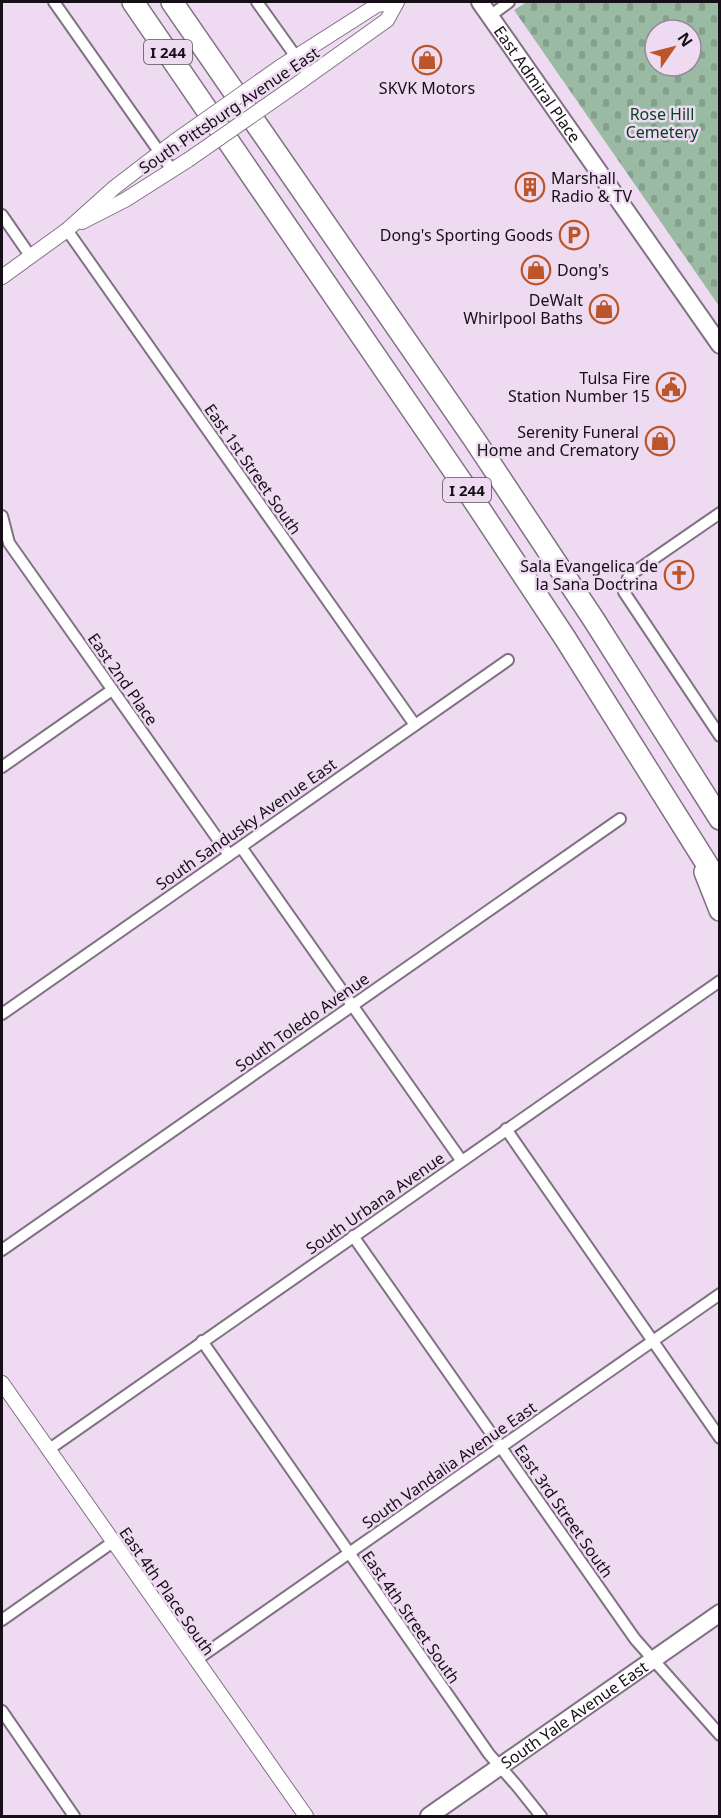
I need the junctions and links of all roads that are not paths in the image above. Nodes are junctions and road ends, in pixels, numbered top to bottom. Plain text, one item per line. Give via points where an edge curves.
1 (54, 2) edge
2 (133, 2) edge
3 (172, 2) edge
4 (257, 2) edge
5 (395, 2) edge
6 (480, 2) edge
7 (509, 2) edge
8 (490, 16) junction
9 (295, 56) junction
10 (309, 75) junction
11 (159, 152) junction
12 (172, 170) junction
13 (2, 215) edge
14 (67, 230) junction
15 (31, 257) junction
16 (2, 277) edge
17 (720, 345) edge
18 (720, 513) edge
19 (2, 521) edge
20 (508, 660) dead end
21 (112, 690) junction
22 (415, 725) junction
23 (720, 736) edge
24 (2, 767) edge
25 (620, 819) dead end
26 (720, 819) edge
27 (694, 843) junction
28 (241, 847) junction
29 (228, 855) junction
30 (720, 885) edge
31 (720, 910) edge
32 (720, 981) edge
33 (352, 1005) junction
34 (2, 1014) edge
35 (506, 1129) junction
36 (461, 1160) junction
37 (353, 1236) junction
38 (2, 1250) edge
39 (720, 1294) edge
40 (202, 1341) junction
41 (652, 1342) junction
42 (2, 1383) edge
43 (720, 1438) edge
44 (501, 1447) junction
45 (48, 1450) junction
46 (113, 1542) junction
47 (348, 1553) junction
48 (720, 1613) edge
49 (2, 1620) edge
50 (654, 1659) junction
51 (196, 1660) junction
52 (2, 1712) edge
53 (720, 1735) edge
54 (501, 1767) junction
55 (74, 1816) edge
56 (306, 1816) edge
57 (429, 1816) edge
58 (541, 1816) edge

1 - 11 street
2 - 27 highway, I 244 via 472,497
3 - 26 highway, I 244 via 474,439
4 - 9 street
5 - 9 street, South Pittsburg Avenue East via 377,5
5 - 10 street, South Pittsburg Avenue East via 387,20
6 - 8 main road, East Admiral Place
7 - 8 street
8 - 17 main road, East Admiral Place
9 - 10 street
9 - 11 street, South Pittsburg Avenue East, bridge
10 - 12 street, South Pittsburg Avenue East, bridge
11 - 12 street
11 - 14 street, South Pittsburg Avenue East
12 - 14 street, South Pittsburg Avenue East
13 - 15 street
14 - 15 street, South Pittsburg Avenue East
14 - 22 street, East 1st Street South
15 - 16 street, South Pittsburg Avenue East
18 - 23 street via 633,573 624,586 629,602
19 - 21 street, East 2nd Place via 9,543
20 - 22 street, South Sandusky Avenue East
21 - 24 street
21 - 29 street, East 2nd Place
22 - 28 street, South Sandusky Avenue East
25 - 33 street, South Toledo Avenue
27 - 30 highway, I 244
27 - 31 highway
28 - 29 street, South Sandusky Avenue East
28 - 33 street
29 - 34 street, South Sandusky Avenue East
32 - 35 street, South Urbana Avenue
33 - 36 street
33 - 38 street, South Toledo Avenue
35 - 36 street, South Urbana Avenue
35 - 41 street
36 - 37 street, South Urbana Avenue
37 - 40 street, South Urbana Avenue
37 - 44 street, East 3rd Street South
39 - 41 street, South Vandalia Avenue East
40 - 45 street, South Urbana Avenue
40 - 47 street, East 4th Street South
41 - 43 street
41 - 44 street, South Vandalia Avenue East
42 - 45 street, East 4th Place South
44 - 47 street, South Vandalia Avenue East
44 - 50 street, East 3rd Street South via 635,1639
45 - 46 street, East 4th Place South
46 - 49 street
46 - 51 street, East 4th Place South
47 - 51 street, South Vandalia Avenue East
47 - 54 street, East 4th Street South
48 - 50 main road, South Yale Avenue East
50 - 53 street, East 3rd Street South
50 - 54 main road, South Yale Avenue East
51 - 56 street, East 4th Place South
52 - 55 street
54 - 57 main road, South Yale Avenue East
54 - 58 street, East 4th Street South

